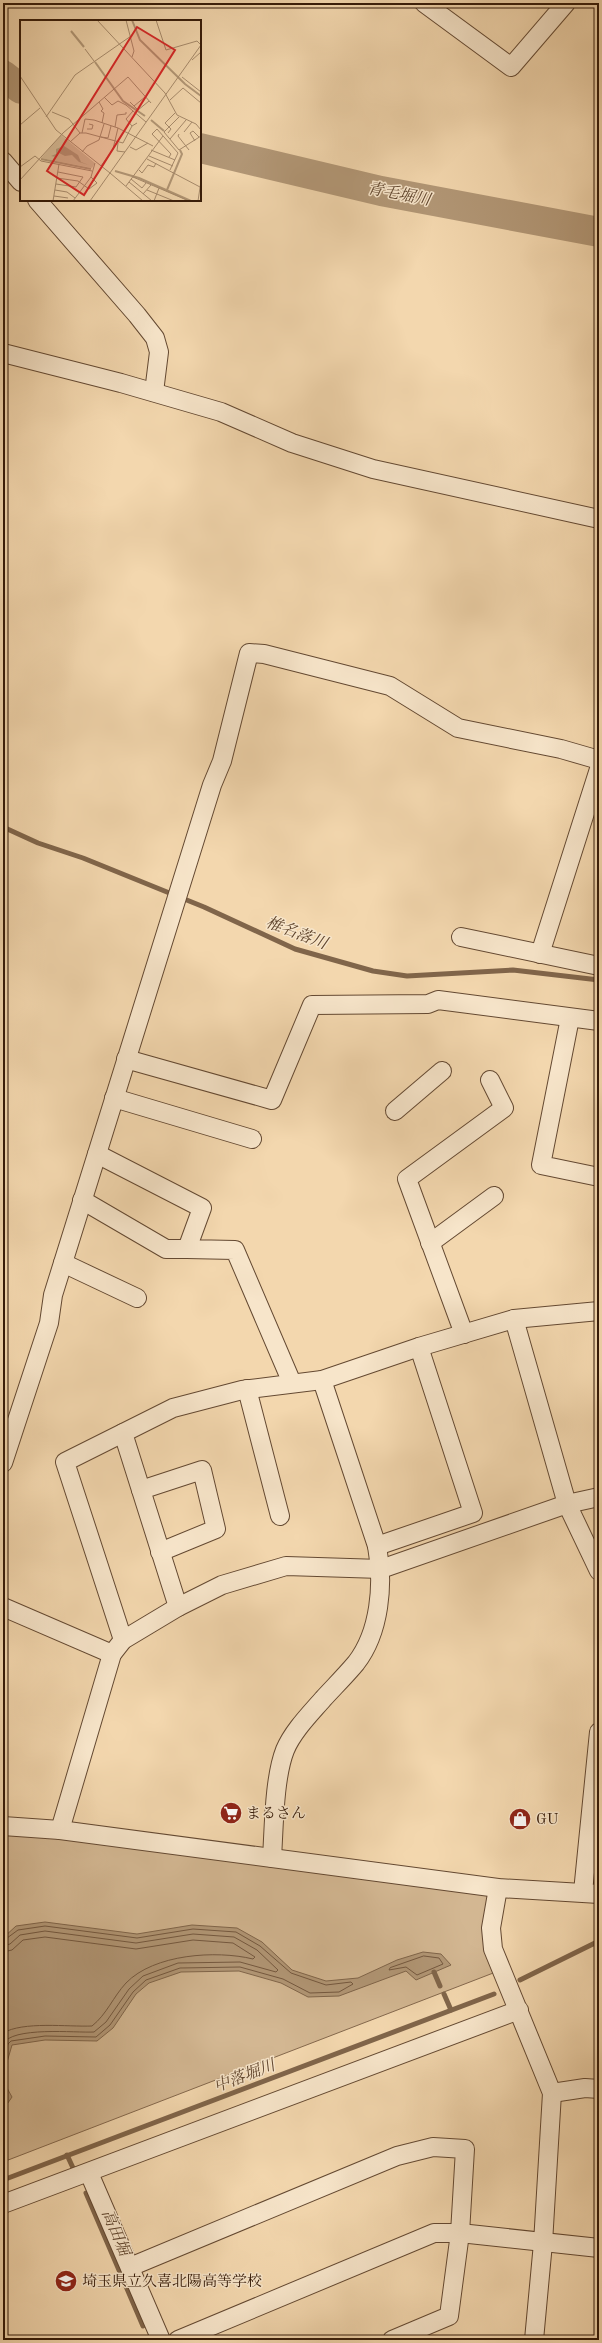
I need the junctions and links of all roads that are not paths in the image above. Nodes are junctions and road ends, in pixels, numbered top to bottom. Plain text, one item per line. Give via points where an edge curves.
1 (424, 3) edge
2 (566, 3) edge
3 (3, 161) edge
4 (20, 181) edge
5 (38, 201) edge
6 (3, 353) edge
7 (154, 392) junction
8 (599, 519) edge
9 (599, 760) edge
10 (599, 769) edge
11 (461, 937) dead end
12 (540, 954) junction
13 (599, 966) edge
14 (570, 1018) junction
15 (599, 1021) edge
16 (126, 1059) junction
17 (442, 1070) dead end
18 (490, 1080) dead end
19 (114, 1098) junction
20 (395, 1111) dead end
21 (252, 1139) dead end
22 (97, 1154) junction
23 (599, 1177) edge
24 (494, 1196) dead end
25 (82, 1200) junction
26 (430, 1243) junction
27 (187, 1249) junction
28 (63, 1264) junction
29 (137, 1298) dead end
30 (599, 1311) edge
31 (514, 1319) junction
32 (464, 1334) junction
33 (419, 1347) junction
34 (322, 1380) junction
35 (292, 1384) junction
36 (247, 1389) junction
37 (123, 1433) junction
38 (3, 1462) edge
39 (141, 1490) junction
40 (599, 1497) edge
41 (567, 1504) junction
42 (280, 1516) dead end
43 (377, 1546) junction
44 (160, 1552) junction
45 (381, 1569) junction
46 (599, 1571) edge
47 (3, 1607) edge
48 (178, 1607) junction
49 (118, 1647) junction
50 (599, 1732) edge
51 (3, 1826) edge
52 (60, 1830) junction
53 (272, 1858) junction
54 (498, 1888) junction
55 (591, 1893) edge
56 (519, 2010) junction
57 (599, 2089) edge
58 (552, 2092) junction
59 (89, 2173) junction
60 (3, 2204) edge
61 (460, 2233) junction
62 (543, 2243) junction
63 (599, 2248) edge
64 (130, 2267) junction
65 (161, 2340) edge
66 (178, 2340) edge
67 (392, 2340) edge
68 (534, 2340) edge

1 - 2 street via 511,67
3 - 4 street
5 - 7 street via 155,338 159,352
6 - 7 street
7 - 8 street via 221,412 292,443 373,468
9 - 16 street via 561,749 458,728 390,686 264,654 249,653 222,761 212,785
10 - 12 street
11 - 12 street
12 - 13 street
14 - 15 street
14 - 16 street via 438,1000 428,1004 312,1005 272,1100
14 - 23 street via 540,1165
16 - 19 street
17 - 20 street
18 - 26 street via 504,1108 407,1179
19 - 21 street
19 - 22 street
22 - 25 street
22 - 27 street via 202,1208
24 - 26 street
25 - 27 street via 166,1249
25 - 28 street
26 - 32 street
27 - 35 street via 234,1250
28 - 29 street
28 - 38 street via 53,1295 49,1323
30 - 31 street
31 - 32 street
31 - 41 street
32 - 33 street
33 - 34 street
33 - 43 street via 473,1513
34 - 35 street
34 - 43 street
35 - 36 street
36 - 37 street via 173,1408
36 - 42 street
37 - 39 street
37 - 49 street via 65,1462
39 - 44 street
39 - 44 street via 202,1470 216,1529
40 - 41 street
41 - 45 street
41 - 46 street
43 - 45 street
44 - 48 street
45 - 48 street via 286,1566 222,1585
45 - 53 street via 378,1606 372,1634 357,1662 303,1722 285,1750 278,1782
47 - 49 street
48 - 49 street
49 - 52 street
50 - 55 street
51 - 52 street
52 - 53 street
53 - 54 street
54 - 55 street
54 - 56 street via 491,1928 493,1949
56 - 58 street
56 - 59 street via 273,2101
57 - 58 street
58 - 62 street
59 - 60 street
59 - 64 street
61 - 62 street
61 - 64 street via 465,2148 433,2146 397,2156
61 - 66 street via 434,2233
61 - 67 street via 449,2316
62 - 63 street
62 - 68 street
64 - 65 street

